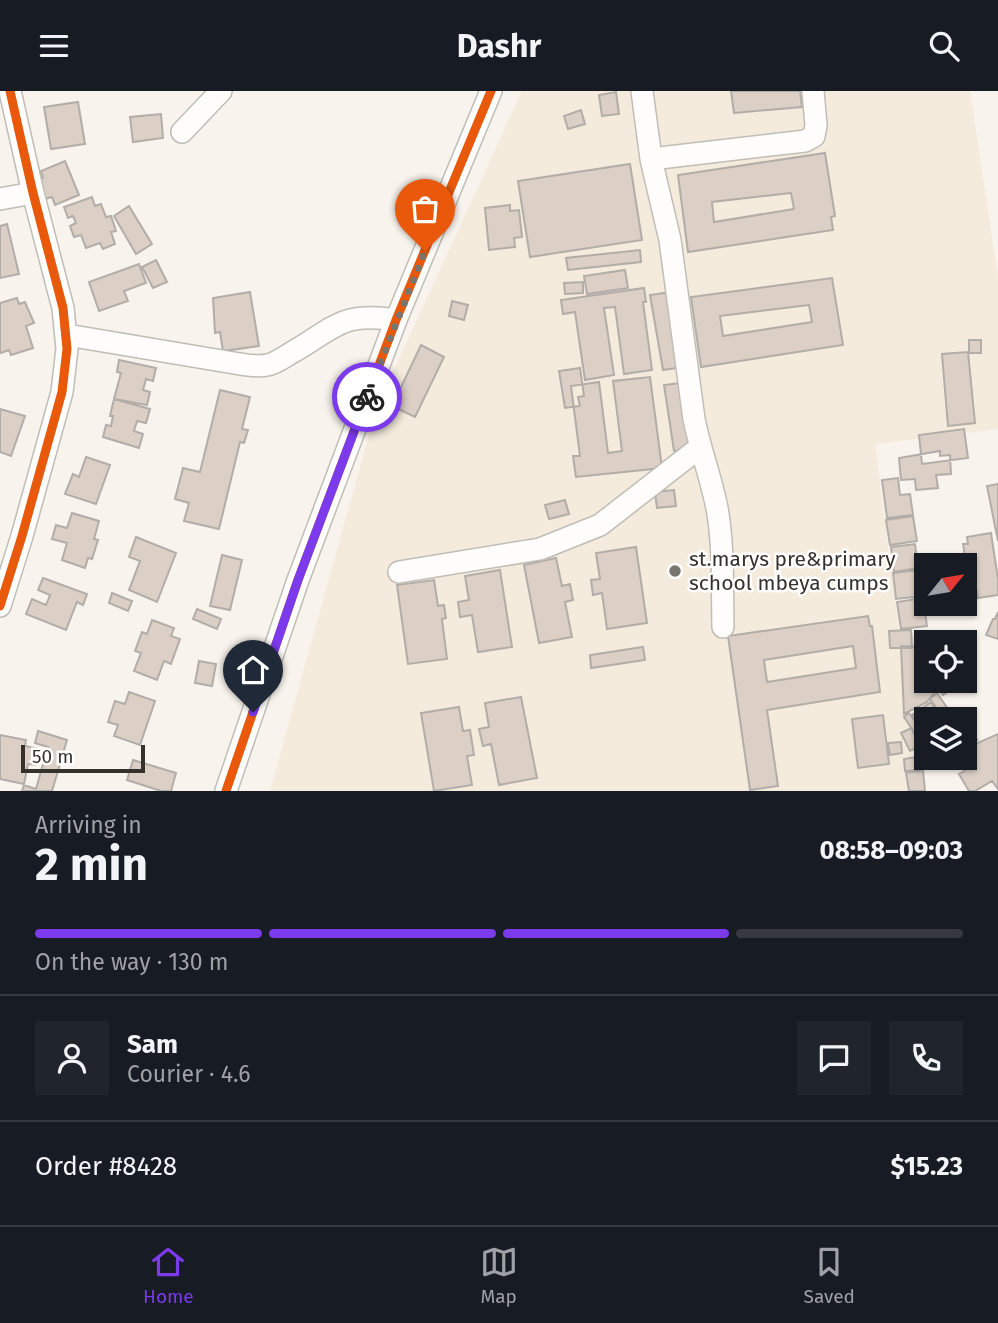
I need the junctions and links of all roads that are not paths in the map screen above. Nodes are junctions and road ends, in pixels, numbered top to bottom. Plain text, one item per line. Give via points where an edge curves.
1 (10, 91) edge
2 (221, 91) edge
3 (491, 91) edge
4 (642, 91) edge
5 (813, 91) edge
6 (181, 132) dead end
7 (652, 159) junction
8 (33, 193) junction
9 (0, 199) edge
10 (396, 320) junction
11 (67, 335) junction
12 (699, 448) junction
13 (399, 572) dead end
14 (0, 606) edge
15 (723, 627) dead end
16 (226, 791) edge

1 - 8 street
2 - 6 street
3 - 10 street
4 - 7 street
5 - 7 street via 816,125 814,136 805,141
7 - 12 street via 670,240
8 - 9 street
8 - 11 street
10 - 11 street via 351,318 269,365
10 - 16 street via 298,580
11 - 14 street via 62,392
12 - 13 street via 588,530 540,549
12 - 15 street via 717,509

